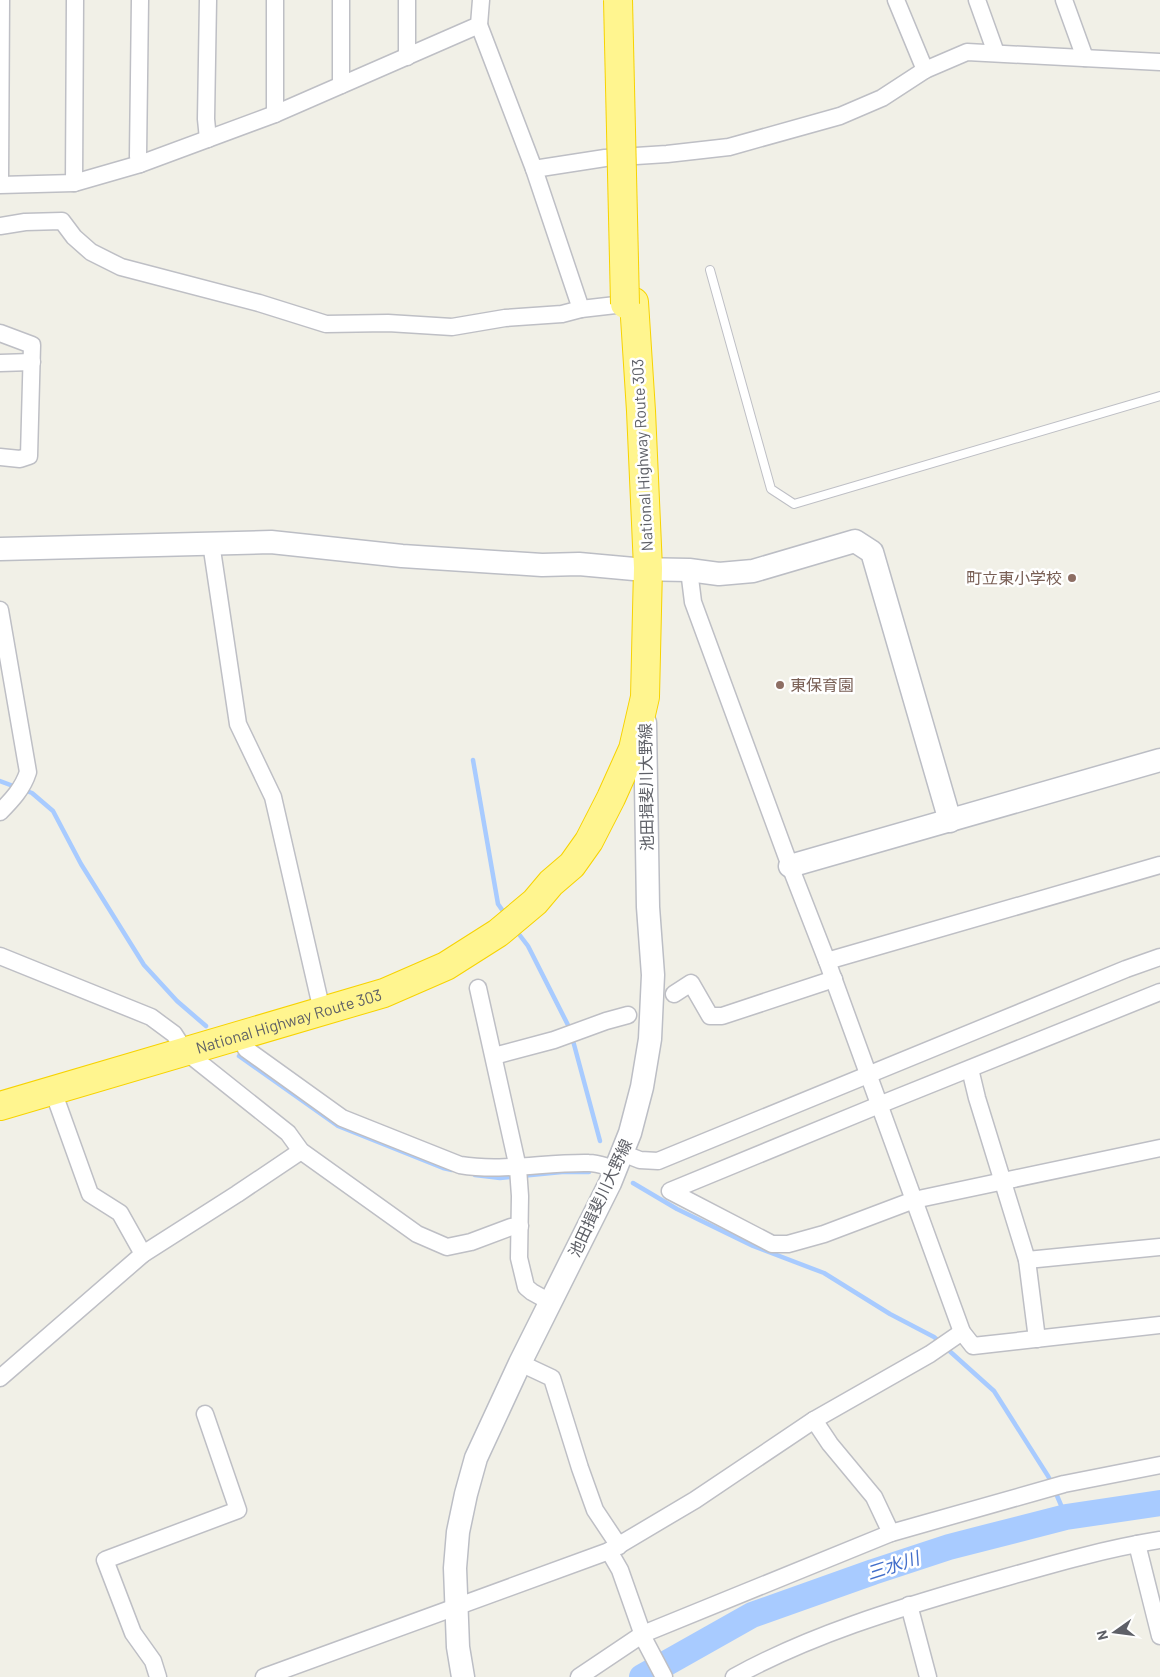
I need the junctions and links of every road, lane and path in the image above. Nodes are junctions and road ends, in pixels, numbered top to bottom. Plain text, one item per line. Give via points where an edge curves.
1 (1, 0) edge
2 (75, 0) edge
3 (140, 0) edge
4 (208, 0) edge
5 (275, 0) edge
6 (341, 0) edge
7 (407, 0) edge
8 (482, 0) edge
9 (618, 0) edge
10 (632, 0) edge
11 (896, 0) edge
12 (977, 0) edge
13 (1064, 0) edge
14 (478, 25) junction
15 (996, 53) junction
16 (407, 58) junction
17 (1085, 58) junction
18 (1160, 62) edge
19 (925, 70) junction
20 (341, 85) junction
21 (275, 114) junction
22 (208, 139) junction
23 (140, 164) junction
24 (534, 169) junction
25 (0, 179) edge
26 (74, 183) junction
27 (0, 185) edge
28 (0, 226) edge
29 (710, 270) dead end
30 (630, 303) junction
31 (581, 309) junction
32 (0, 332) edge
33 (32, 362) junction
34 (0, 363) edge
35 (1160, 396) edge
36 (0, 457) edge
37 (211, 543) junction
38 (0, 549) edge
39 (641, 568) junction
40 (689, 570) junction
41 (0, 610) edge
42 (645, 697) junction
43 (1160, 760) edge
44 (0, 812) edge
45 (950, 821) junction
46 (1160, 865) edge
47 (790, 866) junction
48 (551, 883) junction
49 (0, 956) edge
50 (1160, 957) edge
51 (827, 961) junction
52 (834, 979) junction
53 (478, 988) dead end
54 (1160, 992) edge
55 (674, 994) dead end
56 (322, 1011) junction
57 (628, 1015) dead end
58 (239, 1035) junction
59 (185, 1051) junction
60 (494, 1056) junction
61 (970, 1069) junction
62 (868, 1074) junction
63 (53, 1091) junction
64 (879, 1105) junction
65 (0, 1106) edge
66 (1160, 1148) edge
67 (301, 1151) junction
68 (619, 1161) junction
69 (518, 1168) junction
70 (1003, 1181) junction
71 (914, 1200) junction
72 (520, 1226) junction
73 (1160, 1247) edge
74 (142, 1254) junction
75 (1027, 1260) junction
76 (550, 1302) junction
77 (1160, 1325) edge
78 (957, 1336) junction
79 (1038, 1339) junction
80 (520, 1363) junction
81 (0, 1378) edge
82 (205, 1414) dead end
83 (814, 1420) junction
84 (1160, 1465) edge
85 (891, 1533) junction
86 (1160, 1540) edge
87 (1137, 1544) junction
88 (614, 1548) junction
89 (909, 1605) junction
90 (455, 1606) junction
91 (1160, 1636) edge
92 (644, 1637) junction
93 (158, 1677) edge
94 (264, 1677) edge
95 (463, 1677) edge
96 (579, 1677) edge
97 (664, 1677) edge
98 (734, 1677) edge
99 (928, 1677) edge

1 - 25 street
2 - 26 street
3 - 23 street
4 - 22 street
5 - 21 street
6 - 20 street
7 - 16 street
8 - 14 street
9 - 30 highway, National Highway Route 303, bridge
10 - 30 highway, National Highway Route 303
11 - 19 street
12 - 15 street
13 - 17 street
14 - 16 street
14 - 24 street
15 - 17 street
15 - 19 street via 967,52
16 - 20 street
17 - 18 street
19 - 24 street via 882,98 840,116 729,147 605,158
20 - 21 street
21 - 22 street
22 - 23 street
23 - 26 street
24 - 31 street
26 - 27 street
28 - 31 street via 62,221 91,252 121,267 326,324 452,327
29 - 35 lane via 772,489 794,504
30 - 31 street
30 - 39 highway, National Highway Route 303 via 627,412
32 - 33 street via 32,345
33 - 34 street
33 - 36 street via 29,456 20,459
37 - 38 street
37 - 39 street via 270,542 402,556
37 - 56 street via 238,724 273,797
39 - 40 street
39 - 42 highway, National Highway Route 303
39 - 48 highway, National Highway Route 303 via 634,609 631,695 620,744 600,797
40 - 45 street via 719,574 753,571 855,541 872,552
40 - 47 street via 693,602
41 - 44 street via 28,772 25,782
42 - 48 highway, National Highway Route 303 via 633,749 611,798 589,841 572,865
42 - 68 street, 池田揖斐川大野線 via 648,907 653,975 650,1039 642,1087
43 - 45 street
45 - 47 street
46 - 51 street
47 - 51 street
48 - 56 highway, National Highway Route 303 via 498,933 446,966 384,993
49 - 59 street via 151,1018 174,1034
50 - 62 street
51 - 52 street
52 - 55 street via 722,1016 710,1016 691,983
52 - 62 street
53 - 60 street
54 - 61 street
56 - 58 highway, National Highway Route 303
57 - 60 street
58 - 59 highway, National Highway Route 303
58 - 69 street via 246,1049 342,1118 460,1165
59 - 63 highway, National Highway Route 303
59 - 67 street via 288,1133
60 - 69 street
61 - 64 street
61 - 70 street
62 - 64 street
62 - 68 street via 658,1161
63 - 65 highway, National Highway Route 303
63 - 74 street via 90,1194 120,1213
64 - 71 street
64 - 71 street via 670,1191 772,1244 788,1244 824,1234
66 - 70 street
67 - 72 street via 417,1234 447,1247
67 - 74 street
68 - 69 street
68 - 76 street, 池田揖斐川大野線
69 - 72 street
70 - 71 street
70 - 75 street
71 - 78 street
72 - 76 street via 519,1258 526,1287
73 - 75 street
74 - 81 street
75 - 79 street
76 - 80 street, 池田揖斐川大野線
77 - 79 street
78 - 79 street via 973,1346
78 - 83 street
80 - 88 street via 552,1378 580,1468
80 - 90 street, 池田揖斐川大野線 via 476,1458 466,1494 458,1532
82 - 93 street via 238,1510 105,1560 133,1633 153,1661
83 - 85 street via 874,1497
83 - 88 street via 695,1500
84 - 85 street via 1063,1485
85 - 92 street
86 - 87 street
87 - 89 street via 1070,1559
87 - 91 street
88 - 90 street
88 - 92 street
89 - 98 street via 835,1631
89 - 99 street
90 - 94 street
90 - 95 street, 池田揖斐川大野線
92 - 96 street
92 - 97 street

